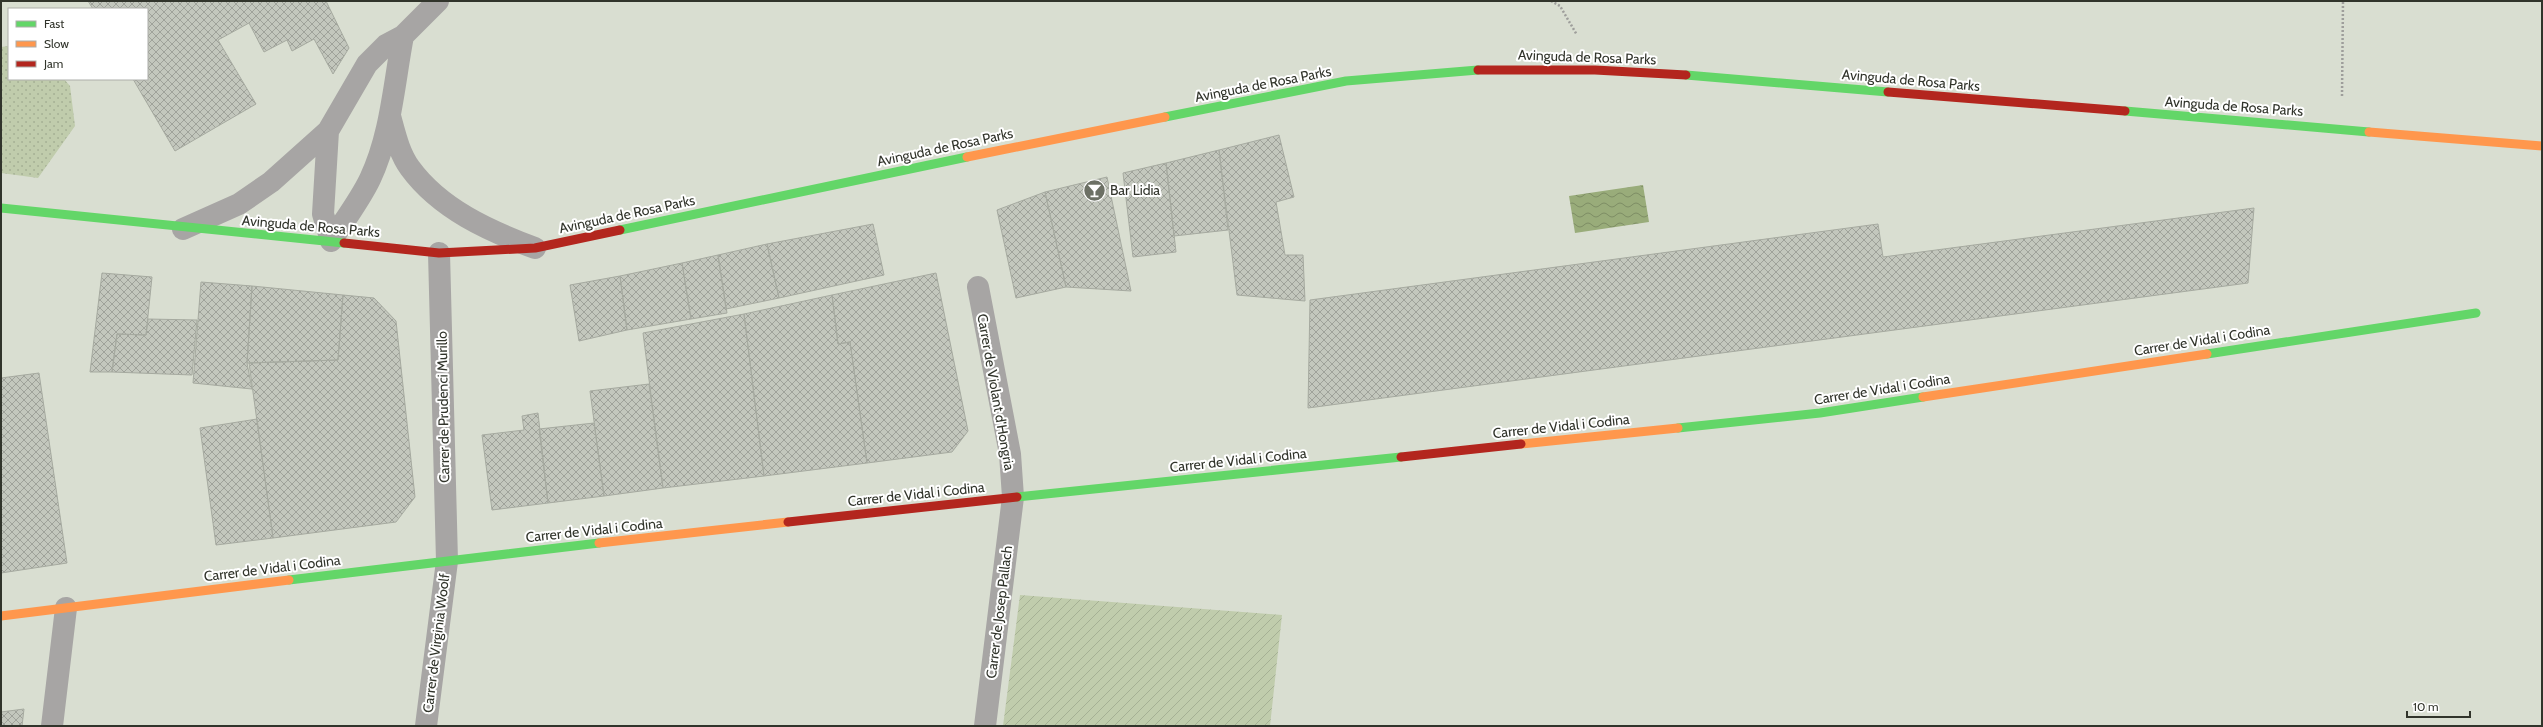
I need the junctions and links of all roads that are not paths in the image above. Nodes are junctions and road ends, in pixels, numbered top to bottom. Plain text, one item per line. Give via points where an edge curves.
1 (438, 1) edge
2 (403, 36) junction
3 (390, 116) junction
4 (328, 131) junction
5 (2542, 146) edge
6 (1, 208) edge
7 (183, 229) junction
8 (331, 241) junction
9 (535, 248) junction
10 (439, 252) junction
11 (978, 287) dead end
12 (2476, 313) dead end
13 (1013, 497) junction
14 (447, 561) junction
15 (66, 608) junction
16 (1, 616) edge
17 (52, 726) edge
18 (426, 726) edge
19 (985, 726) edge

1 - 2 street
2 - 3 street via 391,97
2 - 4 street via 386,45 367,64
3 - 8 street via 370,178
3 - 9 street via 399,147 410,168 426,186 459,214 498,234
4 - 7 street via 271,182 245,200
4 - 8 street via 324,214
5 - 9 main road, Avinguda de Rosa Parks via 1595,70 1491,69 1346,81 952,159
6 - 7 main road, Avinguda de Rosa Parks
7 - 8 main road, Avinguda de Rosa Parks
8 - 10 main road, Avinguda de Rosa Parks
9 - 10 main road, Avinguda de Rosa Parks
10 - 14 street, Carrer de Prudenci Murillo
11 - 13 street, Carrer de Violant d'Hongria via 1010,454
12 - 13 main road, Carrer de Vidal i Codina via 1820,413
13 - 14 main road, Carrer de Vidal i Codina
13 - 19 street, Carrer de Josep Pallach
14 - 15 main road, Carrer de Vidal i Codina
14 - 18 street, Carrer de Virginia Woolf
15 - 16 main road, Carrer de Vidal i Codina
15 - 17 street

